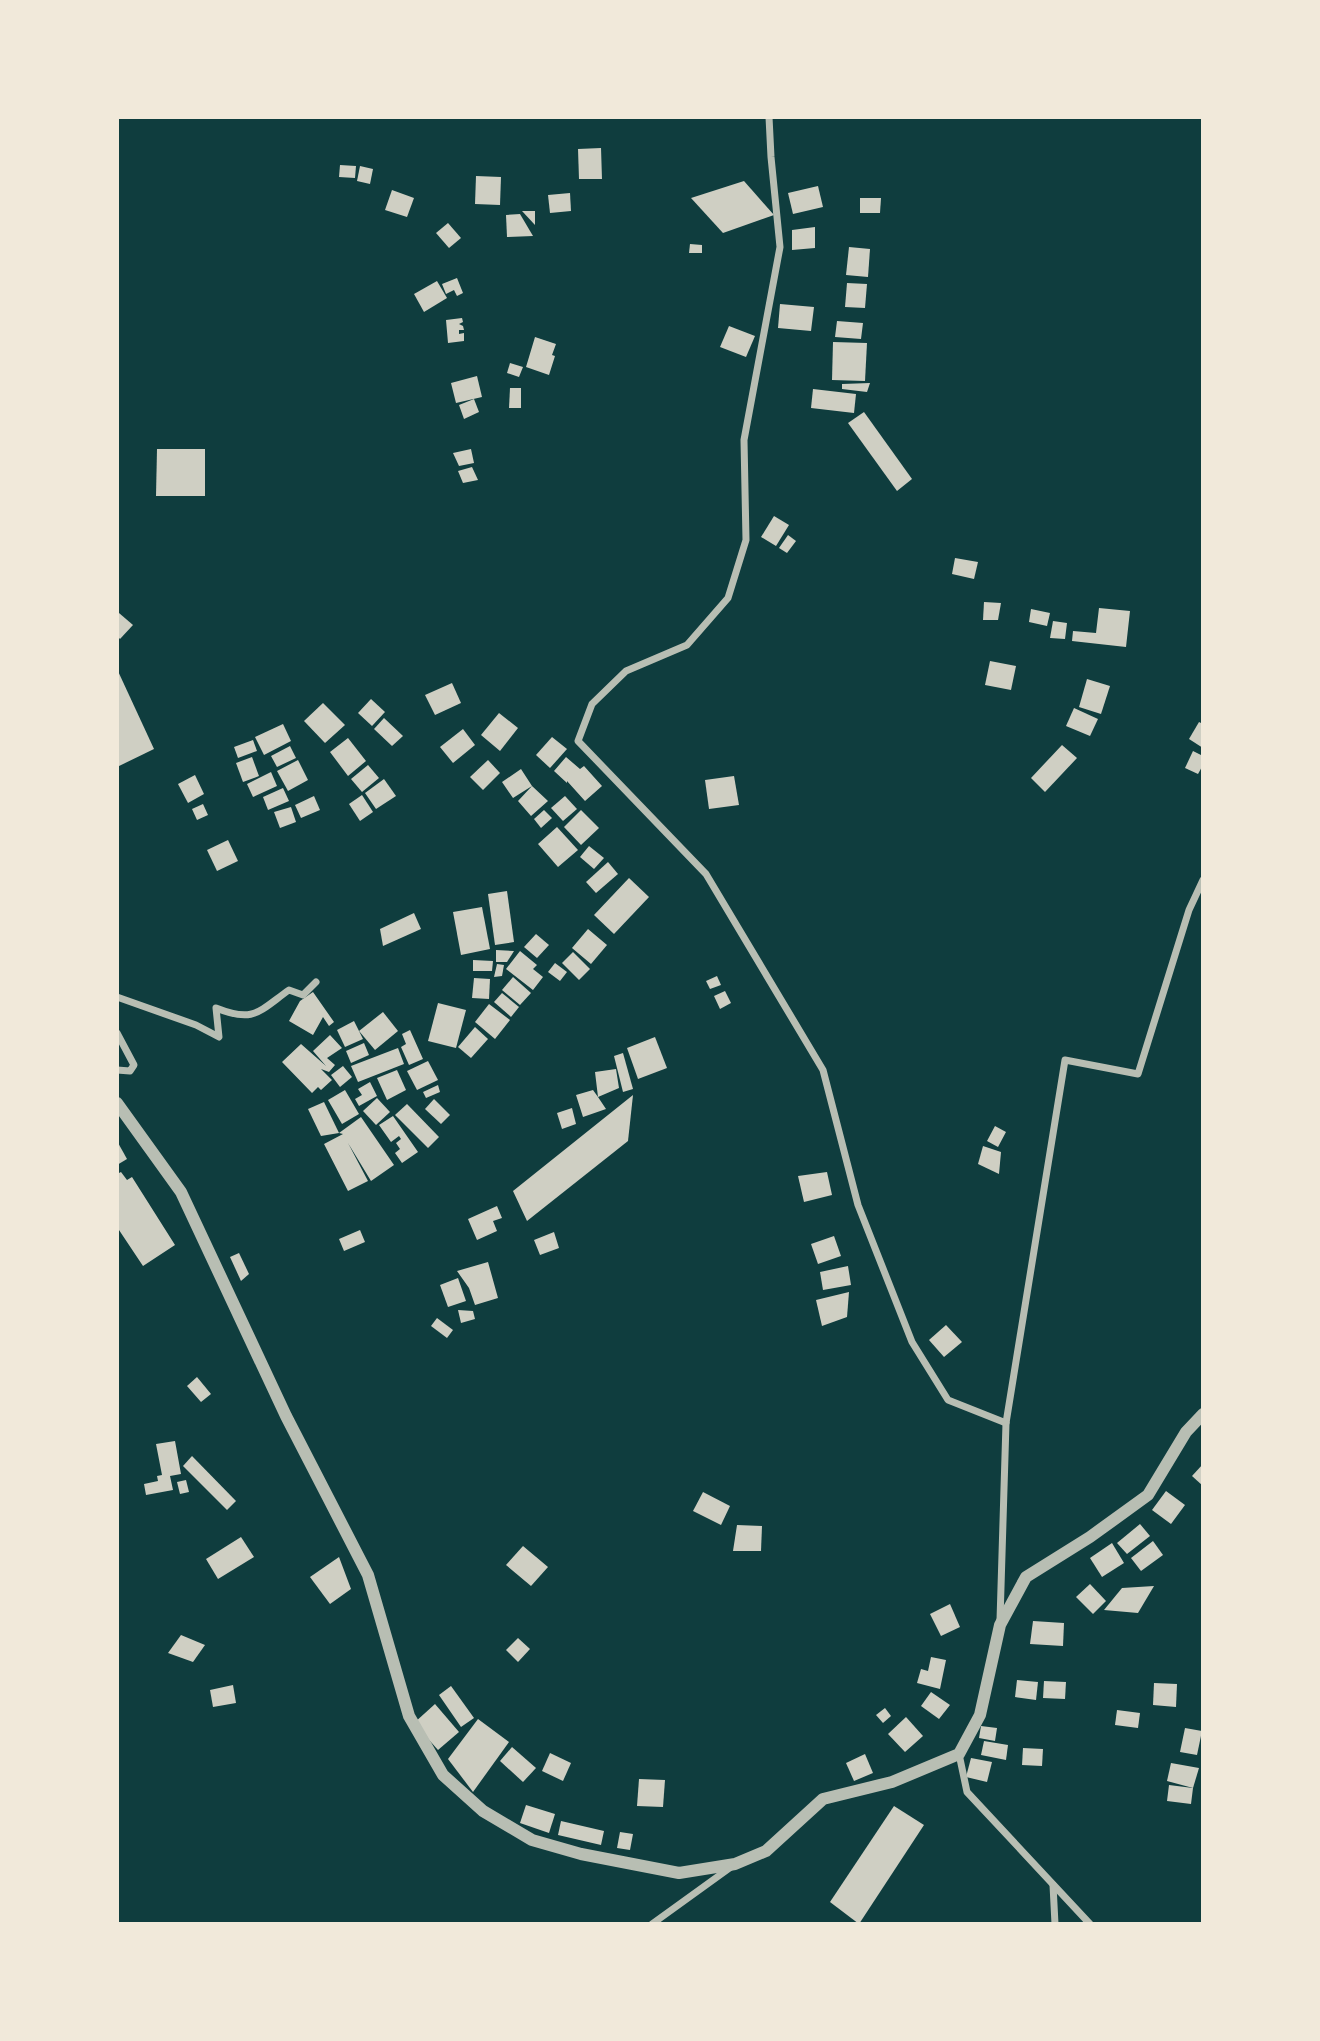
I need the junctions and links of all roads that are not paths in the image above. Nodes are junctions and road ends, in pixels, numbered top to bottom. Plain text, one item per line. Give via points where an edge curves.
1 (769, 117) edge
2 (1203, 880) edge
3 (316, 982) dead end
4 (117, 996) edge
5 (117, 1033) edge
6 (117, 1070) edge
7 (117, 1103) edge
8 (1203, 1414) edge
9 (1006, 1423) junction
10 (1000, 1625) junction
11 (959, 1754) junction
12 (736, 1864) junction
13 (1053, 1885) junction
14 (652, 1924) edge
15 (1055, 1924) edge
16 (1090, 1924) edge

1 - 9 street via 780,247 744,440 746,540 728,598 687,645 626,671 592,704 578,741 706,874 823,1070 858,1205 912,1342 948,1400
2 - 9 street via 1189,910 1138,1074 1065,1060
3 - 4 street via 303,995 289,990 253,1016 235,1016 216,1008 219,1037
5 - 6 street via 134,1065 130,1071
7 - 12 street via 181,1192 286,1416 368,1575 409,1716 443,1775 483,1811 532,1840 679,1873
8 - 10 street via 1186,1432 1148,1495 1026,1577
9 - 10 street
10 - 11 street via 980,1715
11 - 12 street via 892,1782 823,1799 766,1851
11 - 13 street via 967,1792
12 - 14 street
13 - 15 street
13 - 16 street

